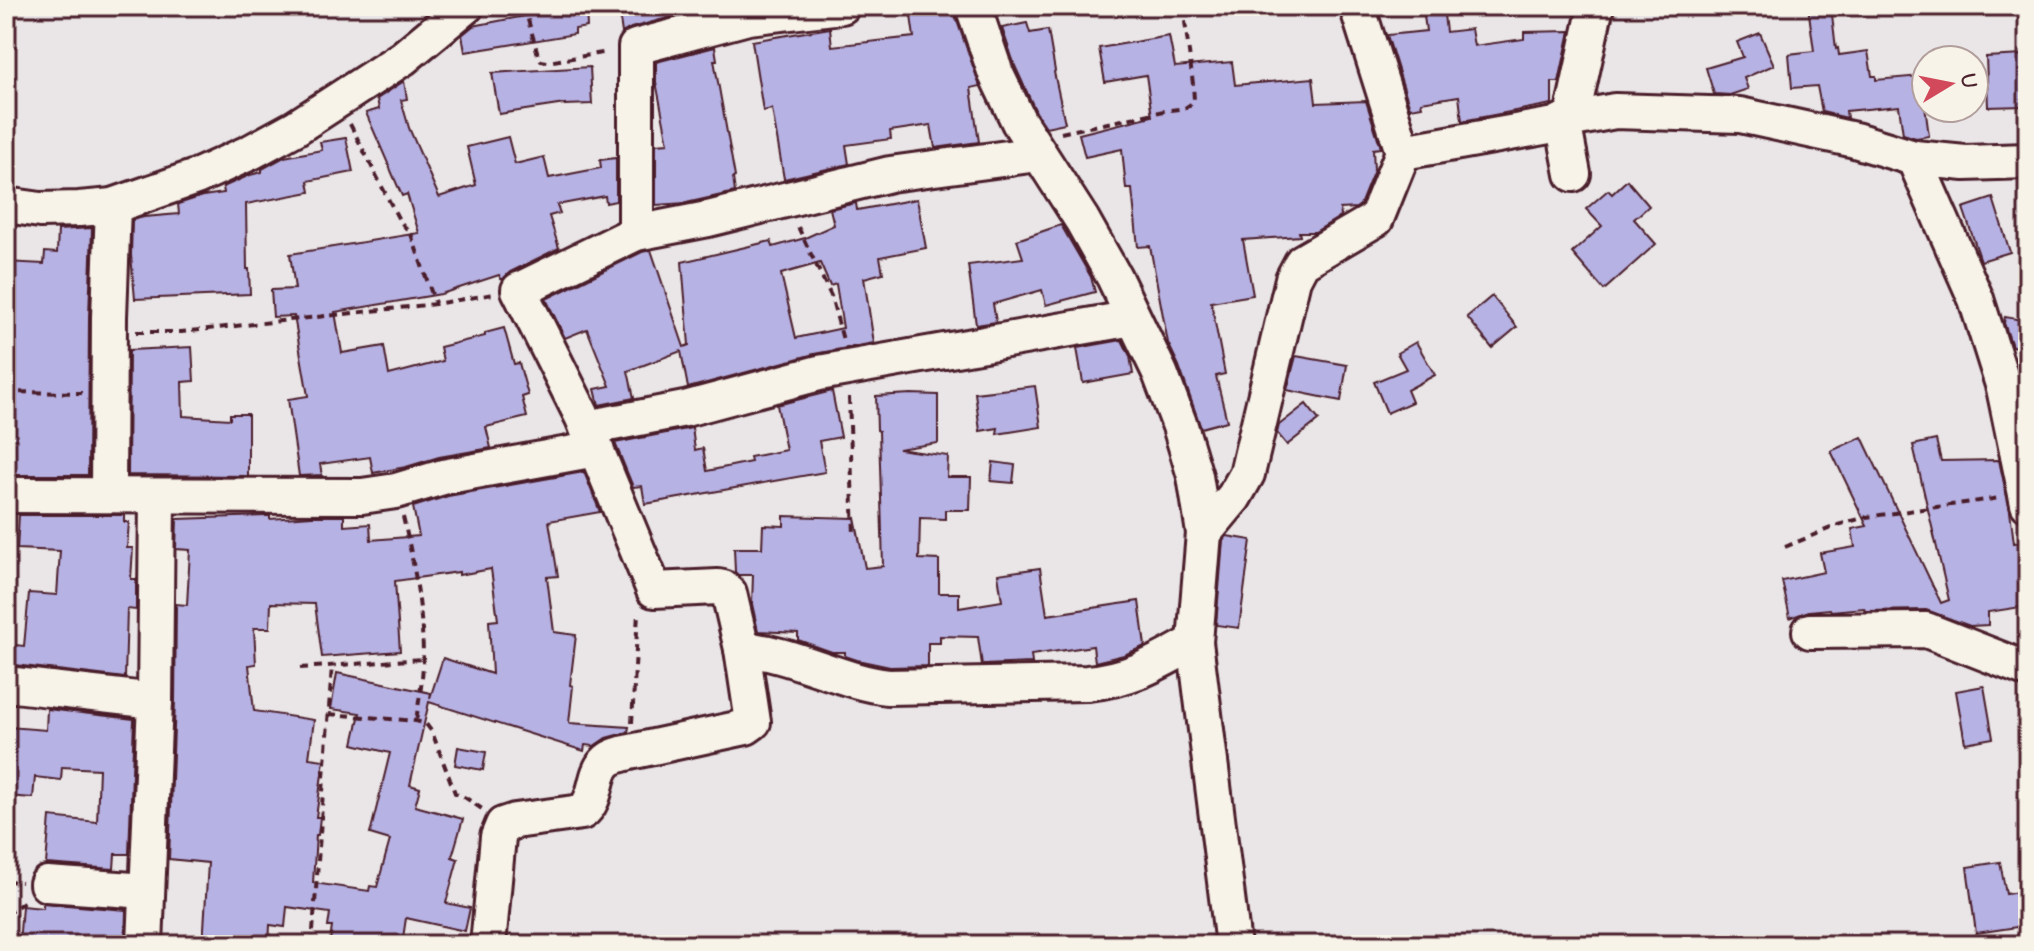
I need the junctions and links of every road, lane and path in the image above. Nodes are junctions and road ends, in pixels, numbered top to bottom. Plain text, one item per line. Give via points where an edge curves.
1 (466, 6) edge
2 (524, 6) edge
3 (842, 6) edge
4 (1183, 6) edge
5 (1357, 6) edge
6 (1596, 6) edge
7 (985, 8) edge
8 (636, 47) junction
9 (338, 100) junction
10 (1563, 121) junction
11 (1034, 147) junction
12 (1403, 152) junction
13 (1914, 158) junction
14 (2028, 161) edge
15 (1573, 174) dead end
16 (6, 205) edge
17 (113, 206) junction
18 (636, 233) junction
19 (519, 290) junction
20 (435, 304) junction
21 (1133, 318) junction
22 (109, 331) junction
23 (6, 392) edge
24 (108, 393) junction
25 (592, 438) junction
26 (2026, 482) edge
27 (396, 491) junction
28 (108, 494) junction
29 (6, 495) edge
30 (157, 497) junction
31 (1204, 533) junction
32 (1785, 547) dead end
33 (654, 590) junction
34 (1810, 631) dead end
35 (1195, 642) junction
36 (742, 649) junction
37 (423, 659) junction
38 (332, 666) junction
39 (300, 668) dead end
40 (2028, 670) edge
41 (6, 684) edge
42 (155, 701) junction
43 (329, 714) junction
44 (416, 721) junction
45 (630, 752) junction
46 (503, 825) junction
47 (47, 884) dead end
48 (147, 891) junction
49 (145, 945) edge
50 (312, 945) edge
51 (488, 945) edge
52 (1233, 945) edge

1 - 9 street via 403,58
2 - 8 path via 541,61
3 - 8 street via 748,17
4 - 11 path via 1191,104
5 - 12 street
6 - 10 street via 1573,112
7 - 11 street via 996,74
8 - 18 street
9 - 17 street via 251,152
9 - 20 path via 411,234
10 - 12 street
10 - 13 street via 1615,111 1740,115
10 - 15 street
11 - 18 street via 890,174
11 - 21 street via 1082,220
12 - 31 street via 1376,219 1302,262 1296,271 1247,474
13 - 14 street
13 - 26 street via 1976,299
16 - 17 street via 40,210
17 - 22 street
18 - 19 street
19 - 20 path
19 - 25 street
20 - 22 path via 181,332
21 - 25 street via 819,373
21 - 31 street via 1180,426
22 - 24 street
23 - 24 path
24 - 28 street
25 - 27 street
25 - 33 street
26 - 32 path via 1866,517
27 - 30 street via 362,496
27 - 37 path via 414,568
28 - 29 street
28 - 30 street
30 - 42 street
31 - 35 street
33 - 36 street via 727,591
33 - 45 path via 638,595
34 - 40 street via 1926,630
35 - 36 street via 1110,681 888,687
35 - 52 street
36 - 45 street via 752,724
37 - 38 path
37 - 44 path
38 - 39 path
38 - 43 path
41 - 42 street
42 - 48 street
43 - 44 path
43 - 50 path
44 - 46 path via 432,732 455,793
45 - 46 street via 603,765 591,804 582,812
46 - 51 street
47 - 48 street
48 - 49 street

